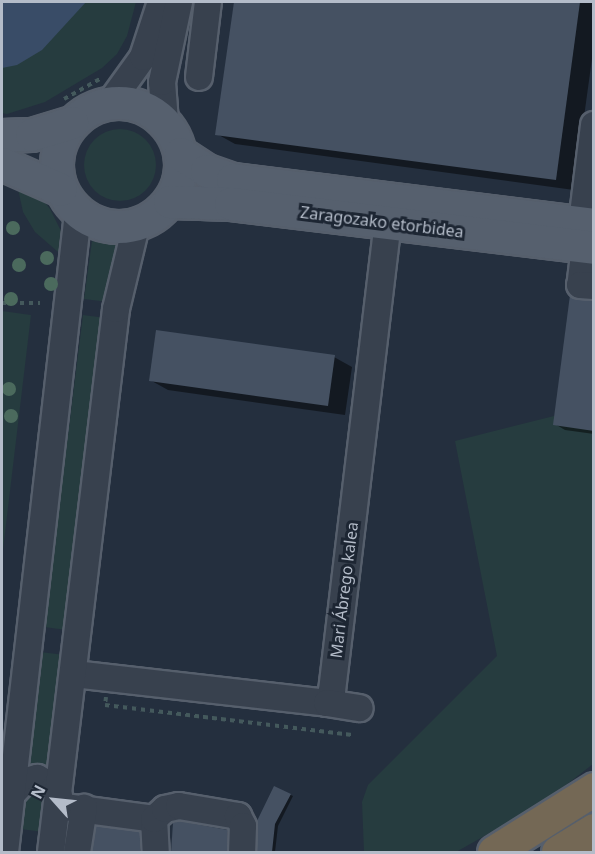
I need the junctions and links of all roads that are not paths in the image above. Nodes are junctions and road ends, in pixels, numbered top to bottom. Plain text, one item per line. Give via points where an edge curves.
1 (161, 2) edge
2 (179, 2) edge
3 (208, 2) edge
4 (199, 77) dead end
5 (110, 103) junction
6 (63, 114) junction
7 (165, 122) junction
8 (594, 125) edge
9 (2, 136) edge
10 (181, 154) junction
11 (2, 164) edge
12 (70, 202) junction
13 (170, 202) junction
14 (387, 223) junction
15 (136, 226) junction
16 (588, 236) edge
17 (594, 286) edge
18 (74, 674) junction
19 (327, 703) junction
20 (360, 708) dead end
21 (594, 789) edge
22 (12, 794) junction
23 (58, 801) junction
24 (84, 808) junction
25 (153, 819) junction
26 (594, 830) edge
27 (5, 852) edge
28 (51, 852) edge
29 (78, 852) edge
30 (156, 852) edge
31 (242, 852) edge
32 (494, 852) edge
33 (558, 852) edge

1 - 5 street via 143,57
2 - 7 street via 162,82
3 - 4 street
5 - 6 main road
5 - 7 main road via 149,110
6 - 9 main road via 32,135
6 - 12 main road via 57,155
7 - 10 main road
8 - 16 street
10 - 13 main road via 180,179
10 - 16 main road, Zaragozako etorbidea via 207,171 233,180
11 - 12 main road
12 - 15 main road via 106,226
12 - 22 street
13 - 14 main road, Zaragozako etorbidea via 231,204
13 - 15 main road via 155,217
14 - 16 main road, Zaragozako etorbidea
14 - 19 street, Mari Ábrego kalea via 332,691
15 - 18 street via 116,309
16 - 17 street via 580,285
18 - 19 street
18 - 23 street
19 - 20 street
21 - 32 highway
22 - 23 street via 24,782 37,778 55,787
22 - 27 street
23 - 24 street
23 - 28 street
24 - 25 street
24 - 29 street
25 - 30 street
25 - 31 street via 165,809 179,806 238,816 243,826
26 - 33 highway

